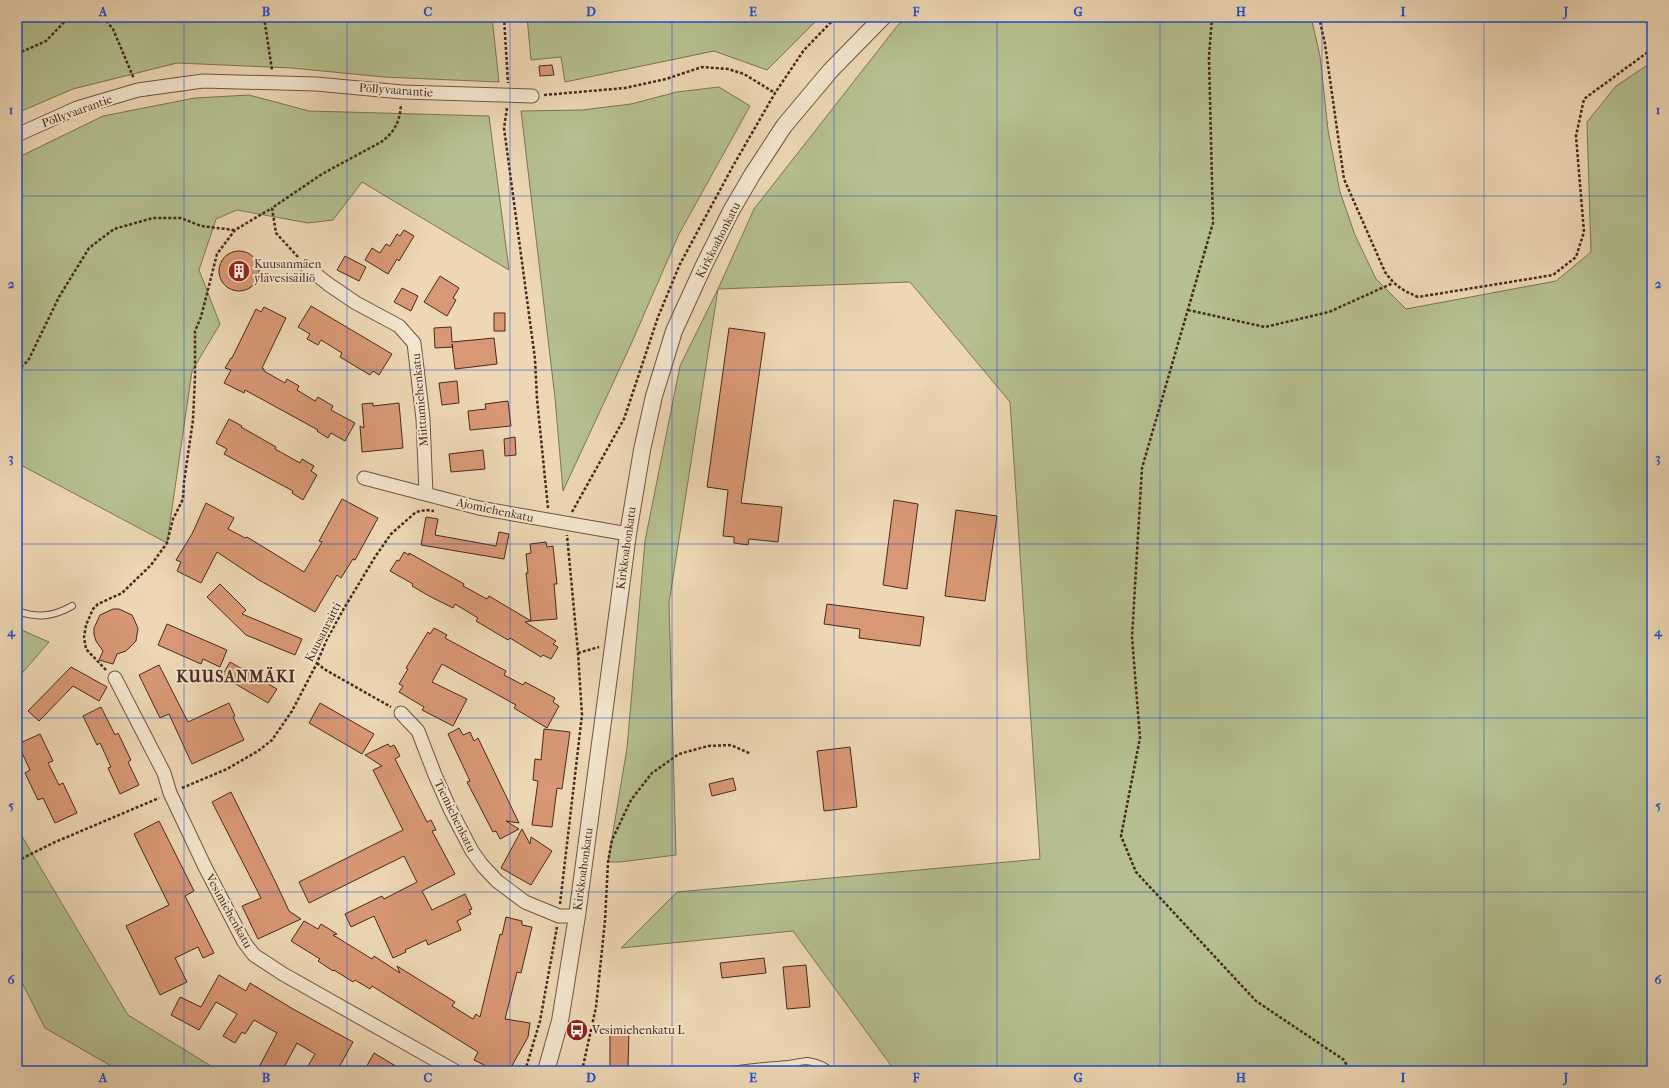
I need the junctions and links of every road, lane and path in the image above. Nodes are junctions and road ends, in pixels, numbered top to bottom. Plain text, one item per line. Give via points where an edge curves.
1 (69, 17) edge
2 (103, 17) edge
3 (264, 17) edge
4 (504, 17) edge
5 (883, 17) edge
6 (1212, 17) edge
7 (1319, 17) edge
8 (1652, 49) edge
9 (17, 54) edge
10 (274, 84) junction
11 (138, 90) junction
12 (402, 92) junction
13 (775, 93) dead end
14 (508, 96) junction
15 (532, 96) joint
16 (17, 135) edge
17 (272, 208) junction
18 (235, 230) junction
19 (307, 267) joint
20 (1393, 283) junction
21 (1188, 310) junction
22 (17, 370) edge
23 (364, 478) dead end
24 (426, 494) junction
25 (434, 511) dead end
26 (546, 520) junction
27 (628, 534) junction
28 (72, 606) dead end
29 (17, 611) edge
30 (614, 643) junction
31 (578, 653) dead end
32 (317, 663) junction
33 (115, 678) joint
34 (401, 713) joint
35 (751, 754) dead end
36 (170, 793) junction
37 (17, 861) edge
38 (577, 916) junction
39 (455, 1071) edge
40 (546, 1071) edge
41 (582, 1071) edge
42 (726, 1071) edge
43 (829, 1071) edge
44 (1350, 1071) edge

1 - 9 path via 46,41
2 - 11 path via 113,29
3 - 10 path
4 - 14 path
5 - 27 street, Kirkkoahonkatu via 831,70 784,126 752,174 704,263 674,331 654,396
6 - 21 path via 1209,57 1213,223
7 - 20 path via 1344,179 1385,272
8 - 20 path via 1584,99 1576,136 1584,232 1576,257 1553,275 1418,297 1401,290
10 - 11 street, Pöllyvaarantie via 203,81
10 - 12 street, Pöllyvaarantie via 316,84
11 - 16 street, Pöllyvaarantie via 77,108
12 - 14 street, Pöllyvaarantie
12 - 17 path via 401,115 396,128 388,137 322,174
13 - 15 path via 744,74 728,69 702,67 666,79 625,88
14 - 15 street, Pöllyvaarantie
14 - 26 path via 504,128 535,359 549,505
17 - 18 path
17 - 19 path via 276,233
18 - 22 path via 201,226 181,218 153,218 114,229 89,248 59,297 28,360
18 - 33 path via 217,254 201,317 194,331 195,377 183,499 173,519 167,543 132,585 93,609 86,625 86,649
19 - 24 street, Miittamiehenkatu via 334,288 399,326 414,343 423,418
20 - 21 path via 1329,312 1265,328
21 - 44 path via 1142,468 1132,637 1140,738 1121,836 1136,872 1256,1001 1344,1060
23 - 24 street, Ajomiehenkatu
24 - 26 street, Ajomiehenkatu via 479,508
25 - 32 path, Kuusanraitti via 416,512 398,526 375,556 336,622
26 - 27 street, Ajomiehenkatu
27 - 30 street, Kirkkoahonkatu
28 - 29 lane via 51,616 37,616
30 - 31 path
30 - 38 street, Kirkkoahonkatu
32 - 34 path
32 - 36 path, Kuusanraitti via 292,711 272,740 227,769
33 - 36 street, Vesimiehenkatu via 164,773
34 - 38 street, Tiemiehenkatu via 418,731 450,809 472,852 482,865 497,881 525,902 559,916
35 - 41 path via 731,746 708,746 679,754 652,773 631,800 612,840 608,862 596,1006
36 - 37 path, Kuusanraitti
36 - 39 street, Vesimiehenkatu via 244,942 254,954 283,974
38 - 40 street, Kirkkoahonkatu via 560,1021
42 - 43 lane via 806,1061 820,1064

